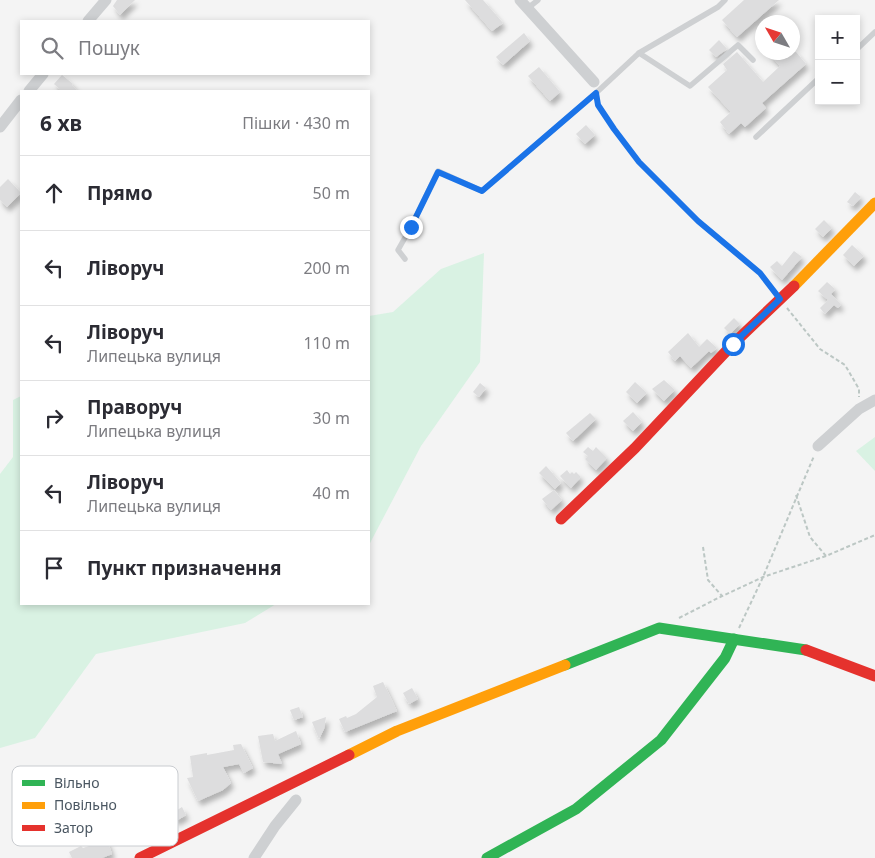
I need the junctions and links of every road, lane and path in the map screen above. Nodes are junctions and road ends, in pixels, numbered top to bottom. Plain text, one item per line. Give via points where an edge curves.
1 (106, 0) edge
2 (538, 0) edge
3 (725, 0) edge
4 (524, 4) edge
5 (89, 20) edge
6 (875, 32) edge
7 (860, 46) edge
8 (639, 52) junction
9 (752, 60) dead end
10 (42, 75) edge
11 (815, 82) edge
12 (595, 87) junction
13 (30, 90) edge
14 (20, 101) edge
15 (0, 127) edge
16 (756, 137) dead end
17 (875, 203) edge
18 (405, 258) dead end
19 (780, 299) junction
20 (875, 400) edge
21 (859, 409) junction
22 (818, 446) joint
23 (796, 495) junction
24 (561, 519) dead end
25 (875, 535) edge
26 (702, 547) dead end
27 (826, 556) junction
28 (763, 577) junction
29 (722, 596) junction
30 (676, 620) dead end
31 (734, 639) junction
32 (875, 676) edge
33 (296, 800) dead end
34 (178, 839) edge
35 (164, 846) edge
36 (140, 858) edge
37 (254, 858) edge
38 (488, 858) edge

1 - 5 street
2 - 4 lane
3 - 8 lane
4 - 12 street
6 - 7 lane
8 - 9 lane via 690,86 738,45
8 - 12 lane
10 - 13 street
11 - 16 lane
12 - 18 lane via 482,191 438,172 398,250
12 - 19 path via 598,105 639,162 698,221 760,273
14 - 15 street
17 - 19 street
19 - 21 path via 820,348 845,365 860,389
19 - 24 street
20 - 21 street
21 - 22 street
22 - 23 path
23 - 27 path via 810,537
23 - 28 path
25 - 27 path
26 - 29 path via 708,580
27 - 28 path
28 - 29 path
28 - 31 path
29 - 30 path
31 - 32 street via 811,651
31 - 34 street via 659,628 397,731
31 - 38 street via 725,658 661,740 576,809
33 - 37 street
35 - 36 street

